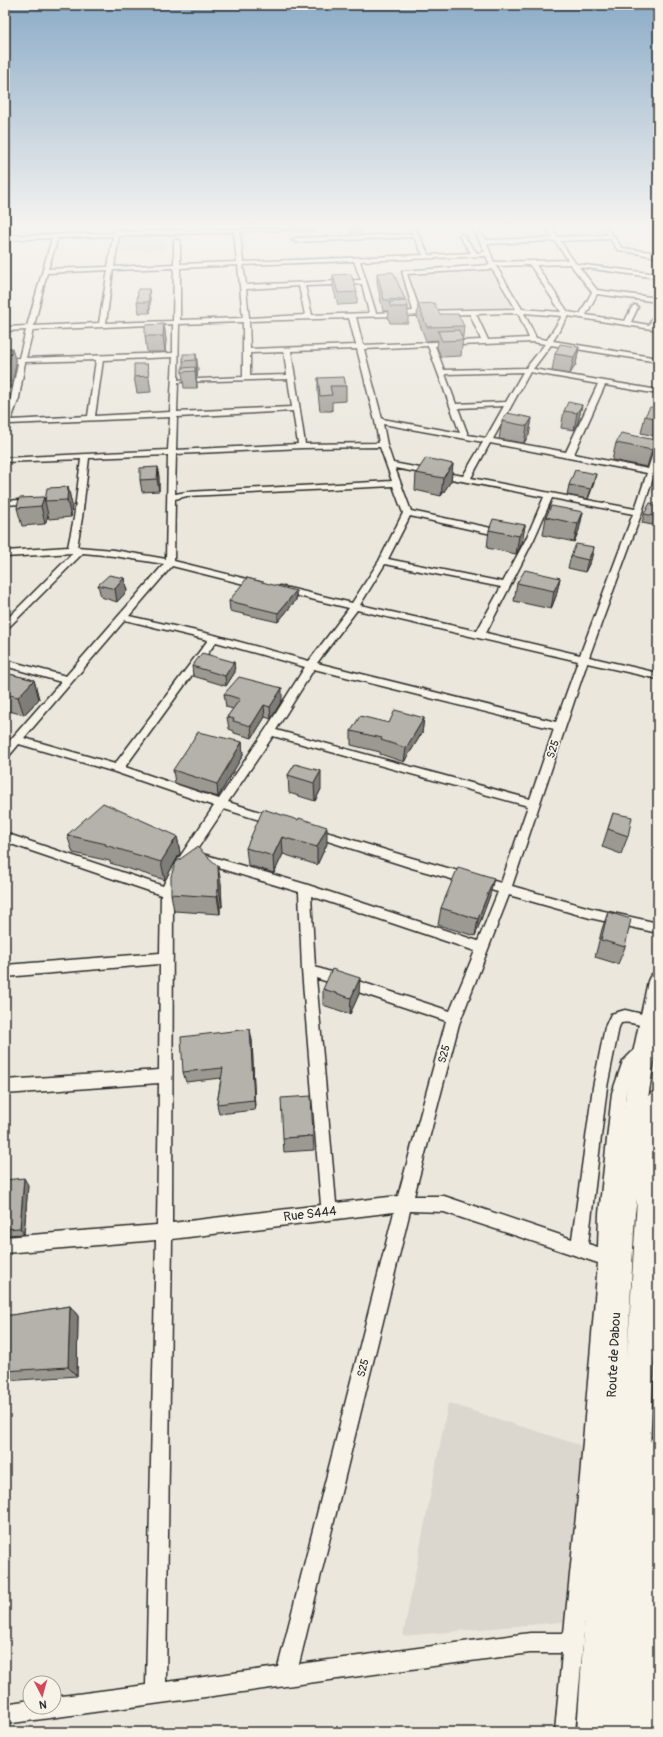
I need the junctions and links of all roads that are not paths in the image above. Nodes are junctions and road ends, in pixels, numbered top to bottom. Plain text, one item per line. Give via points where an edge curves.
1 (36, 309) edge
2 (105, 309) edge
3 (176, 309) edge
4 (245, 309) edge
5 (307, 309) edge
6 (371, 309) edge
7 (416, 309) edge
8 (563, 309) edge
9 (586, 309) edge
10 (635, 309) edge
11 (520, 311) junction
12 (472, 312) junction
13 (658, 312) edge
14 (417, 313) junction
15 (373, 314) junction
16 (566, 314) junction
17 (352, 316) junction
18 (582, 316) junction
19 (309, 317) junction
20 (246, 319) junction
21 (176, 322) junction
22 (627, 323) junction
23 (102, 326) junction
24 (651, 327) junction
25 (31, 328) junction
26 (658, 328) edge
27 (5, 329) edge
28 (533, 340) junction
29 (485, 341) junction
30 (549, 343) junction
31 (431, 344) junction
32 (359, 347) junction
33 (287, 350) junction
34 (247, 351) junction
35 (176, 355) junction
36 (100, 357) junction
37 (22, 360) junction
38 (658, 360) edge
39 (5, 361) edge
40 (528, 370) junction
41 (442, 372) junction
42 (247, 378) junction
43 (292, 378) junction
44 (175, 381) junction
45 (602, 384) junction
46 (658, 392) edge
47 (510, 404) junction
48 (454, 406) junction
49 (295, 409) junction
50 (174, 415) junction
51 (91, 418) junction
52 (379, 421) junction
53 (6, 423) edge
54 (465, 437) junction
55 (489, 441) junction
56 (383, 445) junction
57 (302, 446) junction
58 (658, 450) edge
59 (172, 453) junction
60 (569, 455) junction
61 (85, 457) junction
62 (5, 460) edge
63 (391, 465) junction
64 (654, 473) edge
65 (466, 479) junction
66 (396, 484) junction
67 (549, 495) junction
68 (171, 498) junction
69 (43, 501) edge
70 (5, 503) edge
71 (638, 512) junction
72 (406, 513) junction
73 (522, 537) junction
74 (77, 550) junction
75 (5, 554) edge
76 (383, 560) junction
77 (170, 563) junction
78 (506, 585) junction
79 (355, 606) junction
80 (122, 617) junction
81 (5, 626) edge
82 (480, 635) junction
83 (214, 638) junction
84 (583, 659) junction
85 (5, 663) edge
86 (311, 665) junction
87 (658, 676) edge
88 (68, 680) junction
89 (560, 727) junction
90 (270, 732) junction
91 (16, 740) junction
92 (5, 753) edge
93 (118, 769) junction
94 (535, 804) junction
95 (223, 805) junction
96 (289, 825) edge
97 (304, 829) edge
98 (5, 837) edge
99 (189, 855) junction
100 (305, 889) junction
101 (505, 890) junction
102 (167, 892) junction
103 (658, 928) edge
104 (482, 948) junction
105 (166, 958) junction
106 (309, 970) junction
107 (5, 971) edge
108 (658, 981) edge
109 (454, 1018) junction
110 (647, 1035) junction
111 (167, 1076) junction
112 (5, 1087) edge
113 (600, 1087) junction
114 (619, 1093) junction
115 (658, 1101) edge
116 (404, 1203) junction
117 (329, 1212) junction
118 (164, 1232) junction
119 (5, 1245) edge
120 (579, 1249) junction
121 (606, 1258) junction
122 (658, 1444) edge
123 (656, 1559) edge
124 (573, 1643) junction
125 (286, 1676) junction
126 (156, 1693) junction
127 (5, 1714) edge
128 (566, 1732) edge
129 (593, 1732) edge
130 (622, 1732) edge
131 (647, 1732) edge

1 - 25 street
2 - 23 street
3 - 21 street
4 - 20 street
5 - 19 street
6 - 15 street
7 - 14 street
8 - 16 street
9 - 18 street
10 - 22 street
11 - 12 street
11 - 16 street
11 - 28 street
12 - 14 street
12 - 29 street
13 - 24 street
14 - 15 street
15 - 17 street
16 - 18 street
16 - 30 street
17 - 19 street
17 - 32 street
18 - 22 street
19 - 20 street
20 - 21 street
20 - 34 street
21 - 23 street
21 - 35 street
22 - 24 street
23 - 25 street
24 - 26 street
25 - 27 street
25 - 37 street
28 - 29 street
28 - 30 street
29 - 31 street
30 - 38 street
30 - 40 street
31 - 32 street
31 - 41 street
32 - 33 street
32 - 52 street
33 - 34 street
33 - 43 street
34 - 42 street
35 - 36 street
35 - 44 street
36 - 37 street
36 - 51 street
37 - 39 street
37 - 53 street via 15,398
40 - 41 street
40 - 45 street
40 - 47 street
41 - 48 street
42 - 43 street
42 - 44 street
43 - 49 street
44 - 50 street
45 - 46 street
45 - 60 street
47 - 48 street
47 - 55 street
48 - 54 street
49 - 50 street
49 - 57 street
50 - 51 street
50 - 59 street
51 - 53 street
52 - 54 street
52 - 56 street
54 - 55 street
55 - 60 street
55 - 65 street
56 - 57 street
56 - 63 street
57 - 59 street
58 - 64 street, S25
59 - 61 street
59 - 68 street
60 - 64 street
61 - 62 street
61 - 74 street via 77,499
63 - 65 street
63 - 66 street
64 - 71 street, S25
65 - 67 street
66 - 68 street via 187,494
66 - 72 street
67 - 71 street
67 - 73 street
68 - 77 street
69 - 70 street
71 - 84 street, S25
72 - 73 street
72 - 76 street
73 - 78 street
74 - 75 street
74 - 77 street
74 - 81 street
76 - 78 street
76 - 79 street
77 - 79 street
77 - 80 street
78 - 82 street
79 - 82 street
79 - 86 street
80 - 83 street
80 - 88 street
82 - 84 street
83 - 86 street
83 - 93 street
84 - 87 street
84 - 89 street, S25
85 - 88 street
86 - 89 street
86 - 90 street
88 - 91 street
89 - 94 street, S25
90 - 94 street
90 - 95 street
91 - 92 street
91 - 93 street
93 - 95 street
94 - 101 street, S25
95 - 96 street
95 - 99 street
97 - 101 street
98 - 102 street
99 - 100 street
99 - 102 street via 175,874
100 - 104 street
100 - 106 street
101 - 103 street via 619,921
101 - 104 street, S25
102 - 105 street
104 - 109 street, S25
105 - 107 street
105 - 111 street
106 - 109 street
106 - 117 street
108 - 110 main road, Route de Dabou
109 - 116 street, S25
110 - 113 street via 625,1016 616,1018
110 - 114 street via 628,1065
110 - 129 main road, Route de Dabou via 623,1213
111 - 112 street
111 - 118 street
113 - 114 street
113 - 120 street
114 - 121 street via 607,1214
115 - 130 main road via 647,1226
116 - 117 street, Rue S444
116 - 120 street, Rue S444 via 444,1204
116 - 125 street, S25
117 - 118 street, Rue S444
118 - 119 street, Rue S444
118 - 126 street
120 - 121 street, Rue S444
121 - 124 street
122 - 123 street
123 - 131 street
124 - 125 street via 530,1643
124 - 128 street
125 - 126 street
126 - 127 street

